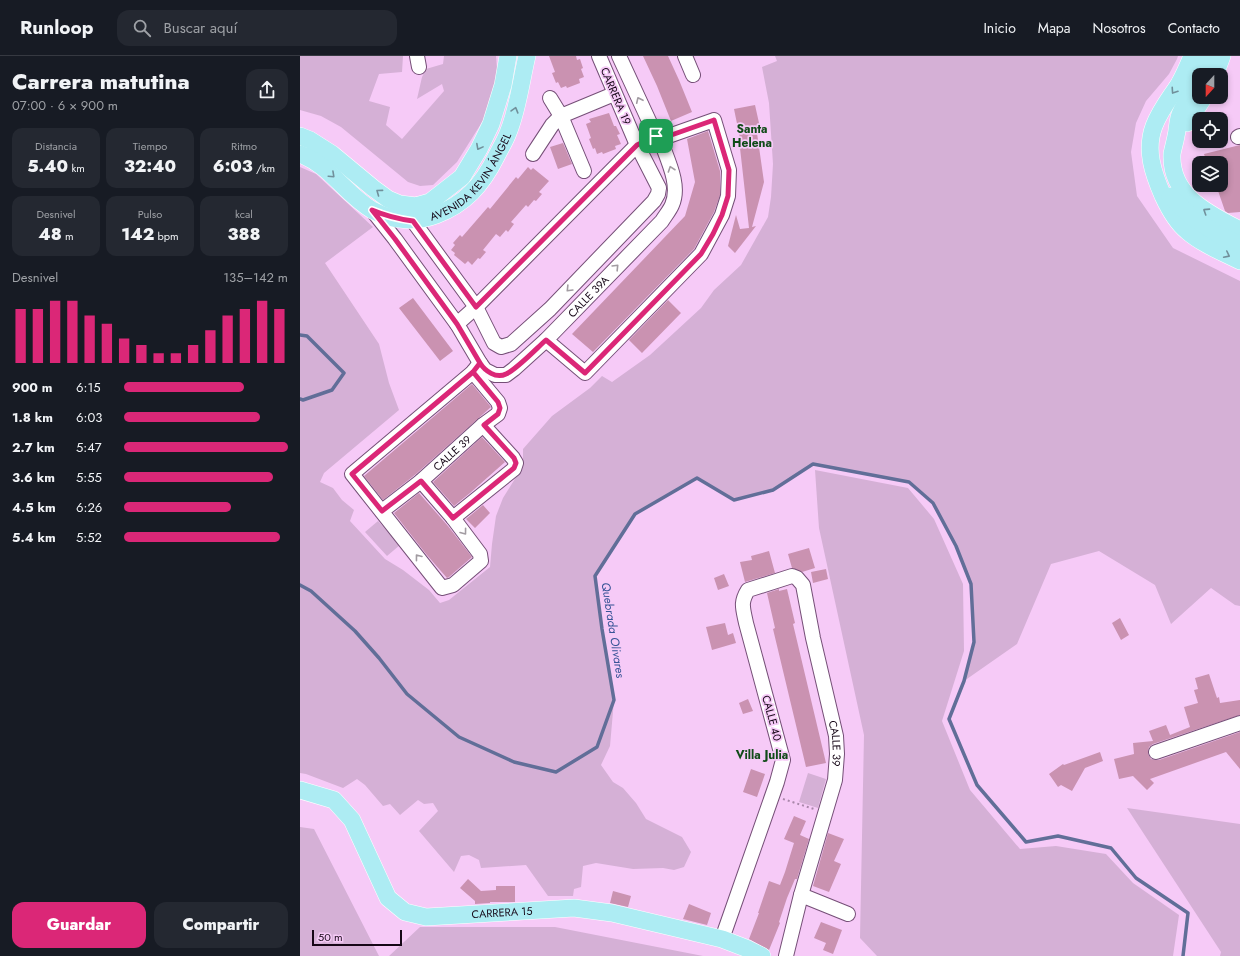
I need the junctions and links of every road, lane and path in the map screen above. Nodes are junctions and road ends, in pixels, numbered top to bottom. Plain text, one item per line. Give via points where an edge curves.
1 (501, 56) edge
2 (508, 56) edge
3 (527, 56) edge
4 (599, 56) edge
5 (619, 56) edge
6 (685, 56) edge
7 (1207, 63) edge
8 (693, 75) dead end
9 (503, 85) junction
10 (1192, 92) edge
11 (614, 94) junction
12 (550, 98) dead end
13 (1200, 104) edge
14 (561, 116) junction
15 (1176, 135) junction
16 (300, 136) edge
17 (658, 137) junction
18 (637, 145) junction
19 (300, 154) edge
20 (533, 154) dead end
21 (584, 171) dead end
22 (1156, 178) junction
23 (654, 201) joint
24 (672, 206) joint
25 (372, 210) junction
26 (413, 221) junction
27 (1240, 230) edge
28 (1240, 245) edge
29 (1240, 261) edge
30 (476, 307) junction
31 (457, 324) junction
32 (546, 340) junction
33 (476, 367) junction
34 (484, 425) junction
35 (421, 481) junction
36 (382, 511) junction
37 (453, 518) junction
38 (797, 578) joint
39 (1240, 723) edge
40 (1156, 752) dead end
41 (300, 790) edge
42 (773, 795) junction
43 (826, 813) junction
44 (801, 895) junction
45 (848, 914) dead end
46 (722, 939) junction
47 (790, 955) edge
48 (762, 956) edge

1 - 9 main road
2 - 9 main road, AVENIDA KEVIN ÁNGEL
26 -> 3 main road, AVENIDA KEVIN ÁNGEL via 445,212 460,203 475,190 488,173 508,133 519,97
4 - 11 street, CARRERA 19
17 -> 5 street, CARRERA 19
6 - 8 street
7 -> 22 main road via 1185,72 1158,116 1150,141 1150,157
9 -> 16 main road, AVENIDA KEVIN ÁNGEL via 491,124 462,177 430,202 416,206 388,199 332,154
10 - 15 main road via 1181,112
11 - 14 street
11 - 18 street, CARRERA 19
12 - 14 street
13 - 15 main road
14 - 20 street
14 - 21 street
27 -> 15 main road via 1207,213 1183,191 1174,174 1172,162
17 - 18 street
24 -> 17 street, CARRERA 19 via 676,185
17 - 32 street via 714,120 729,170 728,196 713,234 701,254 585,373
18 - 23 street, CARRERA 19 via 659,188
18 - 30 street
19 -> 25 main road, AVENIDA KEVIN ÁNGEL via 328,170
22 - 28 main road via 1185,212
22 -> 29 main road via 1169,209 1186,231
23 -> 30 street, CALLE 39A via 550,309 510,344 501,347 494,343
32 -> 24 street, CALLE 39A via 662,220
25 - 26 main road, AVENIDA KEVIN ÁNGEL
25 - 31 street
26 - 30 street
30 - 31 street
31 - 33 street
32 - 33 street, CALLE 39A via 506,375 495,375
33 - 34 street, CALLE 39 via 500,408 498,414
33 - 36 street via 352,474
34 - 35 street, CALLE 39
34 - 37 street via 516,463 514,468
35 - 36 street, CALLE 39
35 - 37 street
37 -> 36 street via 480,554 481,561 453,585 442,588
38 - 42 street, CALLE 40 via 792,576 748,590 742,601 783,760
38 - 43 street, CALLE 39 via 803,585 836,736 836,780
39 - 40 street
41 - 46 main road, CARRERA 15 via 334,800 352,820 388,898 405,912 426,917 574,908 612,913
42 - 43 path
42 - 46 street, CALLE 40
43 - 44 street, CALLE 39
44 - 45 street
44 - 47 street, CALLE 39
46 - 48 main road, CARRERA 15

